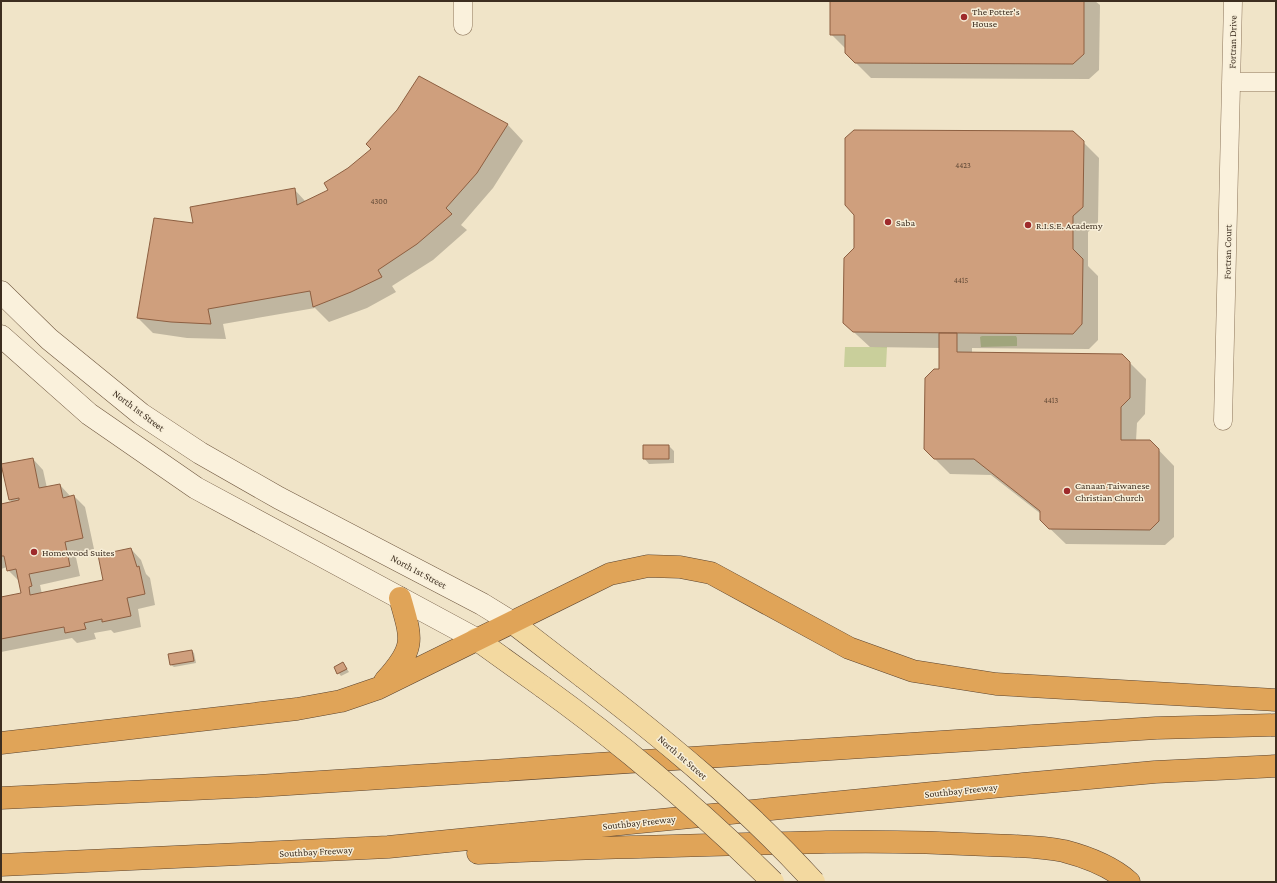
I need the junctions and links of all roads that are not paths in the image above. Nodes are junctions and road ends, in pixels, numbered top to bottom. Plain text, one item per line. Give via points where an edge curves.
1 (463, 1) edge
2 (1233, 1) edge
3 (463, 26) dead end
4 (1231, 82) junction
5 (1276, 82) edge
6 (1, 292) edge
7 (1, 336) edge
8 (1223, 422) dead end
9 (400, 598) junction
10 (513, 623) junction
11 (476, 639) junction
12 (379, 688) junction
13 (1276, 700) edge
14 (1276, 725) edge
15 (1, 743) edge
16 (1276, 766) edge
17 (1, 798) edge
18 (388, 848) junction
19 (1, 865) edge
20 (773, 882) edge
21 (814, 882) edge
22 (1129, 882) edge

1 - 3 street
2 - 4 street, Fortran Drive
4 - 5 street
4 - 8 street, Fortran Court
6 - 10 main road, North 1st Street via 49,339 141,414 200,453 278,498 482,604
7 - 9 main road via 89,414 196,488
9 - 11 main road
9 - 12 highway via 410,642 401,664
10 - 11 highway
10 - 13 highway via 610,574 648,566 680,567 711,573 849,648 913,671 996,684
10 - 21 main road, North 1st Street, bridge via 649,728 710,780 780,844
11 - 12 highway
11 - 20 main road, bridge via 633,755 692,805
12 - 15 highway via 341,701 298,709
14 - 17 highway via 1148,728 258,786
16 - 18 highway, Southbay Freeway via 1155,772 1023,784
18 - 19 highway, Southbay Freeway
18 - 22 highway via 429,855 595,847 915,841 1036,847 1062,851 1103,865

